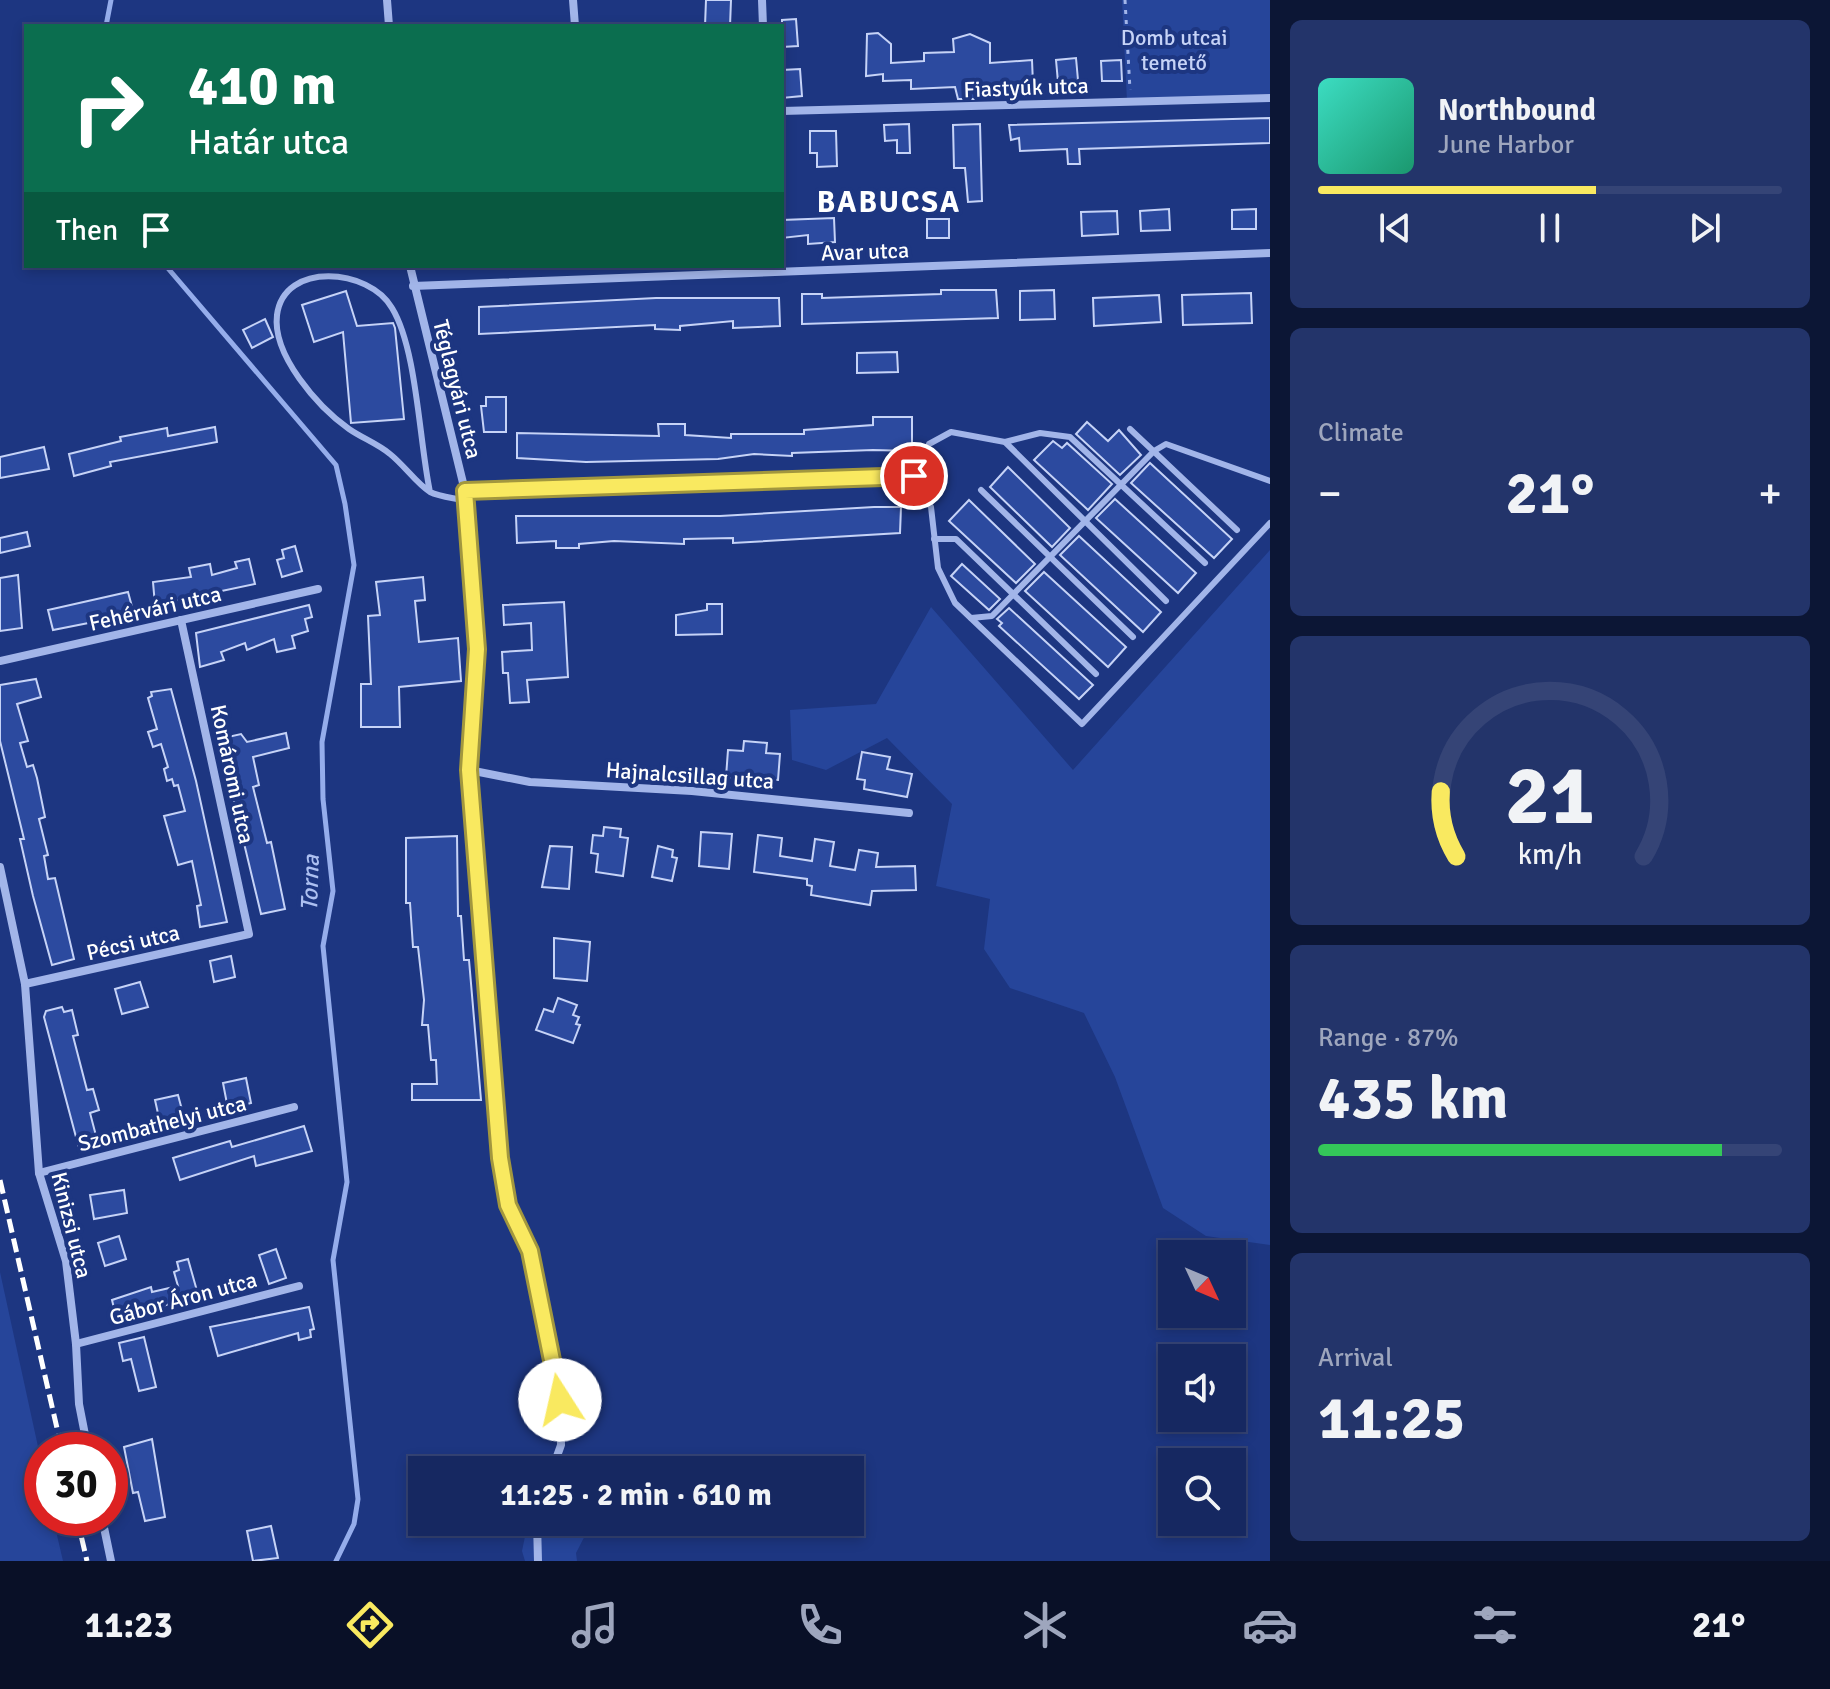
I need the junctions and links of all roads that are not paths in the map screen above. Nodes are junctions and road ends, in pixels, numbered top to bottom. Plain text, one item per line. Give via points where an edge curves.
1 (387, 0) edge
2 (573, 0) edge
3 (762, 0) edge
4 (389, 24) edge
5 (575, 24) edge
6 (763, 24) edge
7 (1270, 98) edge
8 (784, 111) edge
9 (1270, 253) edge
10 (410, 268) edge
11 (413, 286) junction
12 (1130, 429) dead end
13 (1005, 442) junction
14 (1154, 451) junction
15 (914, 476) junction
16 (1270, 481) edge
17 (1121, 484) junction
18 (981, 490) dead end
19 (465, 491) junction
20 (430, 492) junction
21 (466, 501) junction
22 (1086, 521) junction
23 (1270, 523) edge
24 (1237, 530) dead end
25 (934, 539) junction
26 (1050, 557) junction
27 (1205, 563) dead end
28 (318, 589) dead end
29 (1013, 594) junction
30 (1166, 601) dead end
31 (971, 618) junction
32 (181, 620) junction
33 (1133, 637) dead end
34 (0, 661) edge
35 (1096, 674) dead end
36 (469, 770) junction
37 (909, 813) dead end
38 (0, 867) edge
39 (249, 934) joint
40 (25, 984) junction
41 (294, 1107) dead end
42 (39, 1173) junction
43 (299, 1286) dead end
44 (76, 1344) junction
45 (84, 1432) edge
46 (557, 1456) edge
47 (106, 1536) edge
48 (537, 1536) edge
49 (111, 1561) edge
50 (538, 1561) edge

1 - 4 street
2 - 5 street
3 - 6 street
7 - 8 street, Fiastyúk utca
9 - 11 street, Avar utca
10 - 11 street, Téglagyári utca
11 - 19 street, Téglagyári utca
12 - 14 lane
13 - 15 lane via 951,432 929,444
13 - 17 lane via 1040,433 1070,437
13 - 22 lane
14 - 16 lane via 1166,444
14 - 17 lane
14 - 24 lane
15 - 19 street
15 - 25 lane via 931,507
17 - 22 lane
17 - 27 lane
18 - 26 lane
19 - 21 street, Téglagyári utca
20 - 20 lane via 409,469 348,429 308,392 278,338 277,313 289,292 331,274 366,281 391,305 407,340
20 - 21 lane
21 - 36 street, Téglagyári utca via 477,649
22 - 26 lane
22 - 30 lane
23 - 31 lane via 1082,724
25 - 29 lane via 956,539
25 - 31 lane via 938,568 955,603
26 - 29 lane
26 - 33 lane
28 - 32 street, Fehérvári utca
29 - 31 lane via 992,616
29 - 35 lane
32 - 34 street, Fehérvári utca
32 - 39 street, Komáromi utca
36 - 37 street, Hajnalcsillag utca via 530,782 692,791
36 - 46 street, Téglagyári utca via 500,1158 508,1205 530,1251 560,1400
38 - 40 street, Kinizsi utca
39 - 40 street, Pécsi utca
40 - 42 street, Kinizsi utca
41 - 42 street, Szombathelyi utca
42 - 44 street, Kinizsi utca via 66,1261
43 - 44 street, Gábor Áron utca
44 - 45 street, Kinizsi utca
47 - 49 street
48 - 50 street

